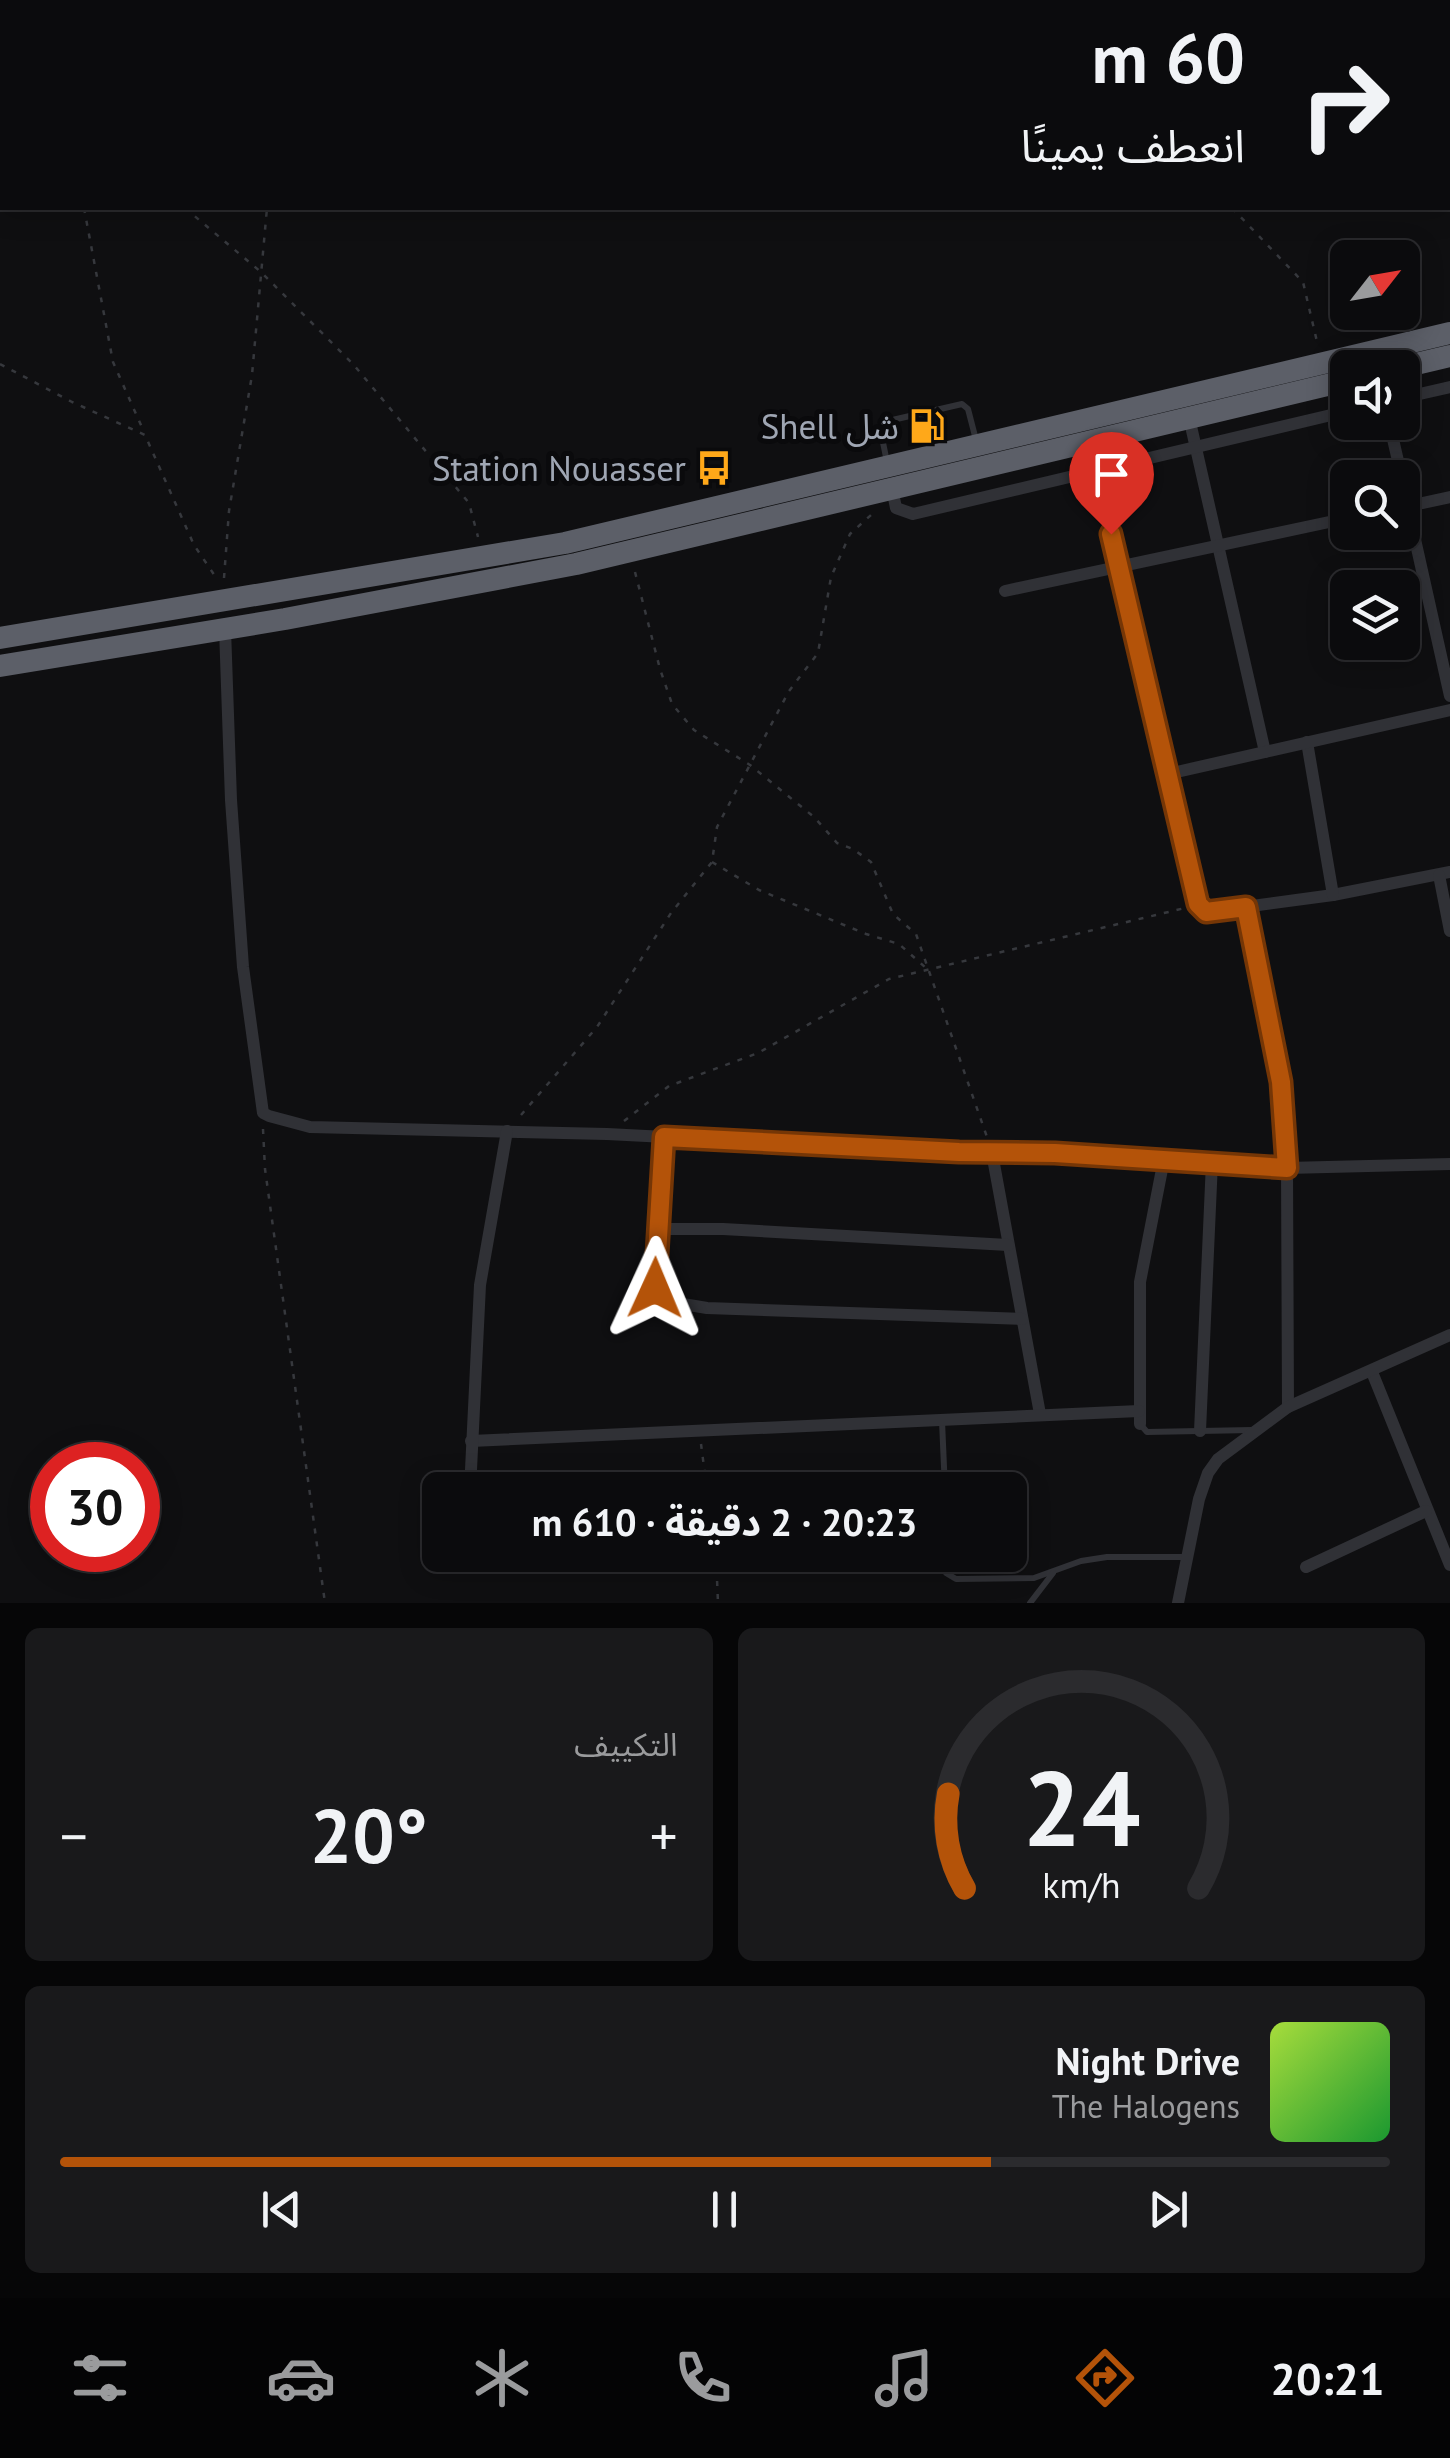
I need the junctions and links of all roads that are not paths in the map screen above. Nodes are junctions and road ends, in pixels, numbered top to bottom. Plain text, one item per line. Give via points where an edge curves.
1 (1450, 333) edge
2 (1402, 350) edge
3 (1450, 356) edge
4 (1330, 362) edge
5 (1420, 363) edge
6 (1330, 383) edge
7 (1450, 388) edge
8 (1420, 394) edge
9 (1186, 407) junction
10 (1330, 415) edge
11 (1087, 430) junction
12 (1195, 446) junction
13 (980, 456) junction
14 (1097, 469) junction
15 (891, 482) junction
16 (1450, 497) edge
17 (1420, 504) edge
18 (1330, 522) edge
19 (1218, 544) junction
20 (1415, 550) edge
21 (1118, 566) junction
22 (1005, 591) dead end
23 (225, 629) junction
24 (0, 638) edge
25 (0, 666) edge
26 (1450, 696) edge
27 (1450, 710) edge
28 (1307, 742) junction
29 (1265, 752) junction
30 (1168, 774) junction
31 (1444, 874) edge
32 (1333, 895) junction
33 (1246, 907) junction
34 (1450, 932) edge
35 (507, 1131) junction
36 (664, 1137) junction
37 (992, 1153) junction
38 (1164, 1159) junction
39 (1212, 1162) junction
40 (1450, 1164) edge
41 (1287, 1168) junction
42 (657, 1230) junction
43 (1008, 1244) junction
44 (1022, 1319) junction
45 (1450, 1335) edge
46 (1372, 1372) junction
47 (1288, 1407) junction
48 (1040, 1414) junction
49 (1139, 1418) junction
50 (942, 1420) junction
51 (1254, 1430) junction
52 (1200, 1431) junction
53 (470, 1441) junction
54 (470, 1472) edge
55 (944, 1472) edge
56 (1426, 1511) junction
57 (1186, 1557) junction
58 (1450, 1565) edge
59 (1306, 1567) dead end
60 (946, 1572) edge
61 (1054, 1572) junction
62 (1030, 1603) edge
63 (1178, 1603) edge

1 - 2 highway
3 - 5 highway
4 - 9 highway
6 - 9 highway
7 - 8 street
9 - 11 highway
9 - 12 street
10 - 12 street
11 - 13 highway
11 - 14 street
12 - 14 street
12 - 19 street
13 - 15 highway
13 - 15 lane via 962,404 883,424
14 - 15 street via 912,514 898,510
14 - 21 street
15 - 23 highway via 629,552
15 - 24 highway
16 - 17 street
18 - 19 street
19 - 21 street
19 - 29 street
20 - 26 street
21 - 22 street
21 - 30 street
23 - 25 highway
23 - 35 street via 242,949 263,1113 310,1127
27 - 28 street
28 - 29 street
28 - 32 street
29 - 30 street
30 - 33 street via 1198,904 1206,912
31 - 32 street
31 - 34 street
32 - 33 street
33 - 41 street via 1281,1082
35 - 36 street
35 - 53 street via 480,1285
36 - 37 street
36 - 42 street
37 - 38 street
37 - 43 street
38 - 39 street
38 - 49 street via 1140,1282
39 - 41 street
39 - 52 street
40 - 41 street
41 - 47 street
42 - 43 street
42 - 44 street via 654,1284 665,1301
43 - 44 street
44 - 48 street
45 - 46 street
46 - 47 street
46 - 56 street
47 - 51 street
48 - 49 street
48 - 50 street
49 - 52 lane via 1147,1432
50 - 53 street
50 - 55 lane
51 - 52 lane
51 - 57 street via 1208,1473
53 - 54 street
56 - 58 street
56 - 59 street
57 - 61 lane via 1106,1556
57 - 63 street
60 - 61 lane via 956,1579
61 - 62 lane

